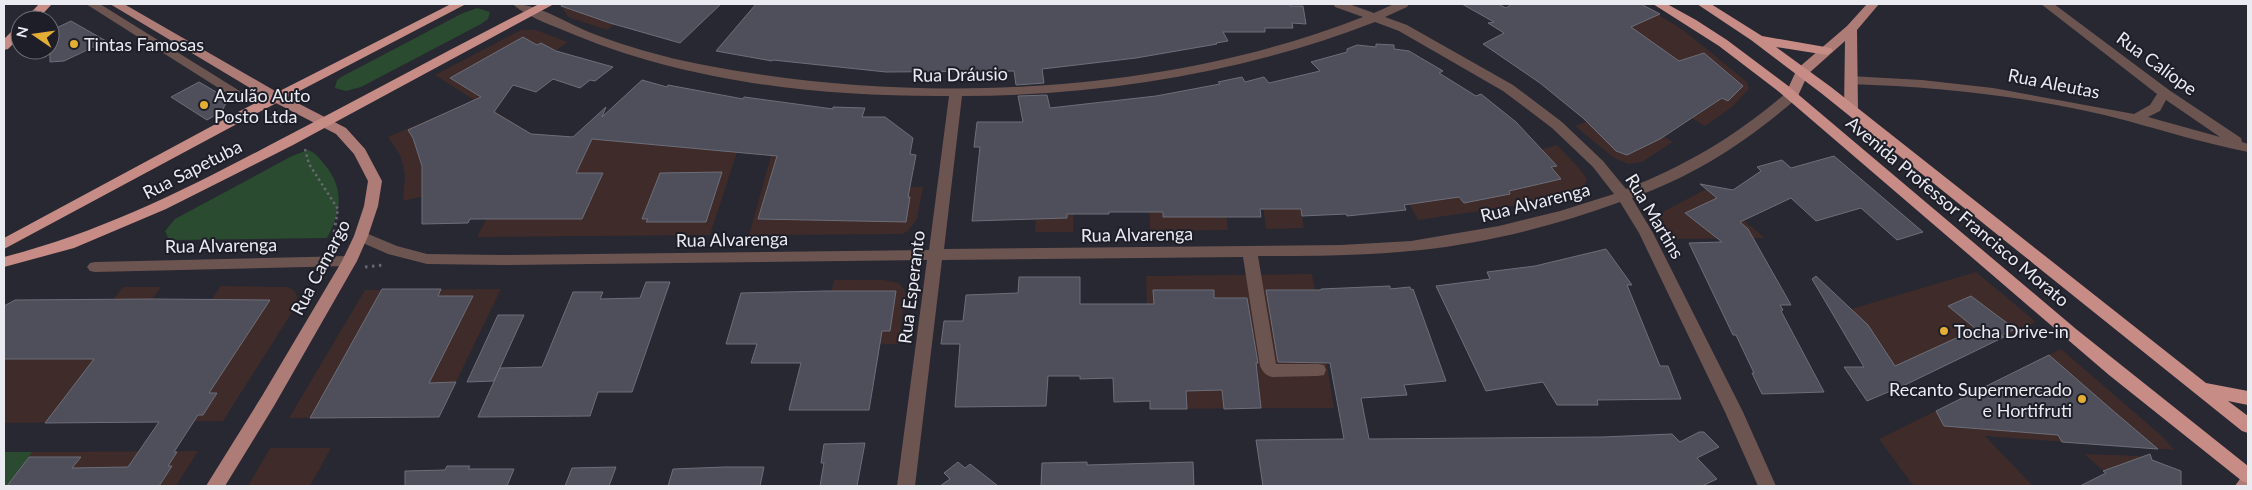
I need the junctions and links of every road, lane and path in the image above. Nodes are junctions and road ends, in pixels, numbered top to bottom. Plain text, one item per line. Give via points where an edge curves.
1 (92, 4) edge
2 (116, 4) edge
3 (460, 4) edge
4 (519, 4) edge
5 (548, 4) edge
6 (1339, 4) edge
7 (1404, 4) edge
8 (1659, 4) edge
9 (1703, 4) edge
10 (1873, 4) edge
11 (2048, 4) edge
12 (533, 11) junction
13 (1377, 17) junction
14 (1851, 29) junction
15 (1754, 37) junction
16 (1827, 51) junction
17 (1802, 72) junction
18 (1850, 80) junction
19 (956, 93) junction
20 (2164, 93) junction
21 (1792, 95) junction
22 (244, 98) dead end
23 (277, 98) junction
24 (1851, 111) junction
25 (268, 114) dead end
26 (2135, 119) junction
27 (324, 123) junction
28 (284, 126) dead end
29 (299, 136) junction
30 (2248, 148) edge
31 (1624, 196) junction
32 (361, 236) junction
33 (4, 244) edge
34 (1250, 251) junction
35 (934, 256) junction
36 (349, 261) junction
37 (4, 262) edge
38 (94, 267) dead end
39 (1318, 370) dead end
40 (2201, 388) junction
41 (2248, 398) edge
42 (2248, 426) edge
43 (2248, 476) edge
44 (2248, 481) edge
45 (215, 486) edge
46 (906, 486) edge
47 (1767, 486) edge
48 (2244, 486) edge

1 - 22 street
2 - 23 main road, Rua Camargo
3 - 23 highway, Rua Sapetuba
4 - 12 street, Rua Dráusio
5 - 12 highway, Rua Sapetuba
6 - 13 street, Rua Martins
7 - 13 street, Rua Dráusio
8 - 21 highway, Avenida Professor Francisco Morato via 1721,41
9 - 15 highway, Avenida Professor Francisco Morato
10 - 14 main road, Rua Alvarenga
11 - 20 street, Rua Calíope
12 - 19 street, Rua Dráusio via 572,31 610,45 730,74 826,86
12 - 27 highway, Rua Sapetuba
13 - 19 street, Rua Dráusio via 1286,47 1180,71 1120,81
13 - 31 street, Rua Martins via 1430,42 1508,88 1557,125 1598,164
14 - 16 main road, Rua Alvarenga
14 - 18 main road
15 - 16 highway
15 - 17 highway, Avenida Professor Francisco Morato
16 - 17 main road, Rua Alvarenga
17 - 21 main road, Rua Alvarenga
17 - 24 highway, Avenida Professor Francisco Morato
18 - 24 main road
18 - 26 street, Rua Aleutas via 2002,92
19 - 35 street, Rua Esperanto
20 - 26 street via 2155,108
20 - 30 street, Rua Calíope
21 - 31 street, Rua Alvarenga via 1774,112 1692,167
21 - 43 highway, Avenida Professor Francisco Morato via 2046,313
23 - 27 main road, Rua Camargo
23 - 33 highway, Rua Sapetuba
24 - 40 highway, Avenida Professor Francisco Morato
25 - 28 path
26 - 30 street, Rua Aleutas
27 - 29 highway, Rua Sapetuba
27 - 32 main road, Rua Camargo via 348,138 360,152 375,181
29 - 36 path via 303,139 309,164 338,209 331,245
29 - 37 highway, Rua Sapetuba via 159,208 40,254
31 - 34 street, Rua Alvarenga via 1582,212 1421,245
31 - 47 street, Rua Martins via 1682,305
32 - 35 street, Rua Alvarenga via 427,259
32 - 36 main road, Rua Camargo
34 - 35 street, Rua Alvarenga
34 - 39 street via 1268,366 1272,371
35 - 46 street, Rua Esperanto
36 - 38 street, Rua Alvarenga
36 - 45 main road, Rua Camargo
40 - 41 highway
40 - 42 highway, Avenida Professor Francisco Morato
44 - 48 main road

